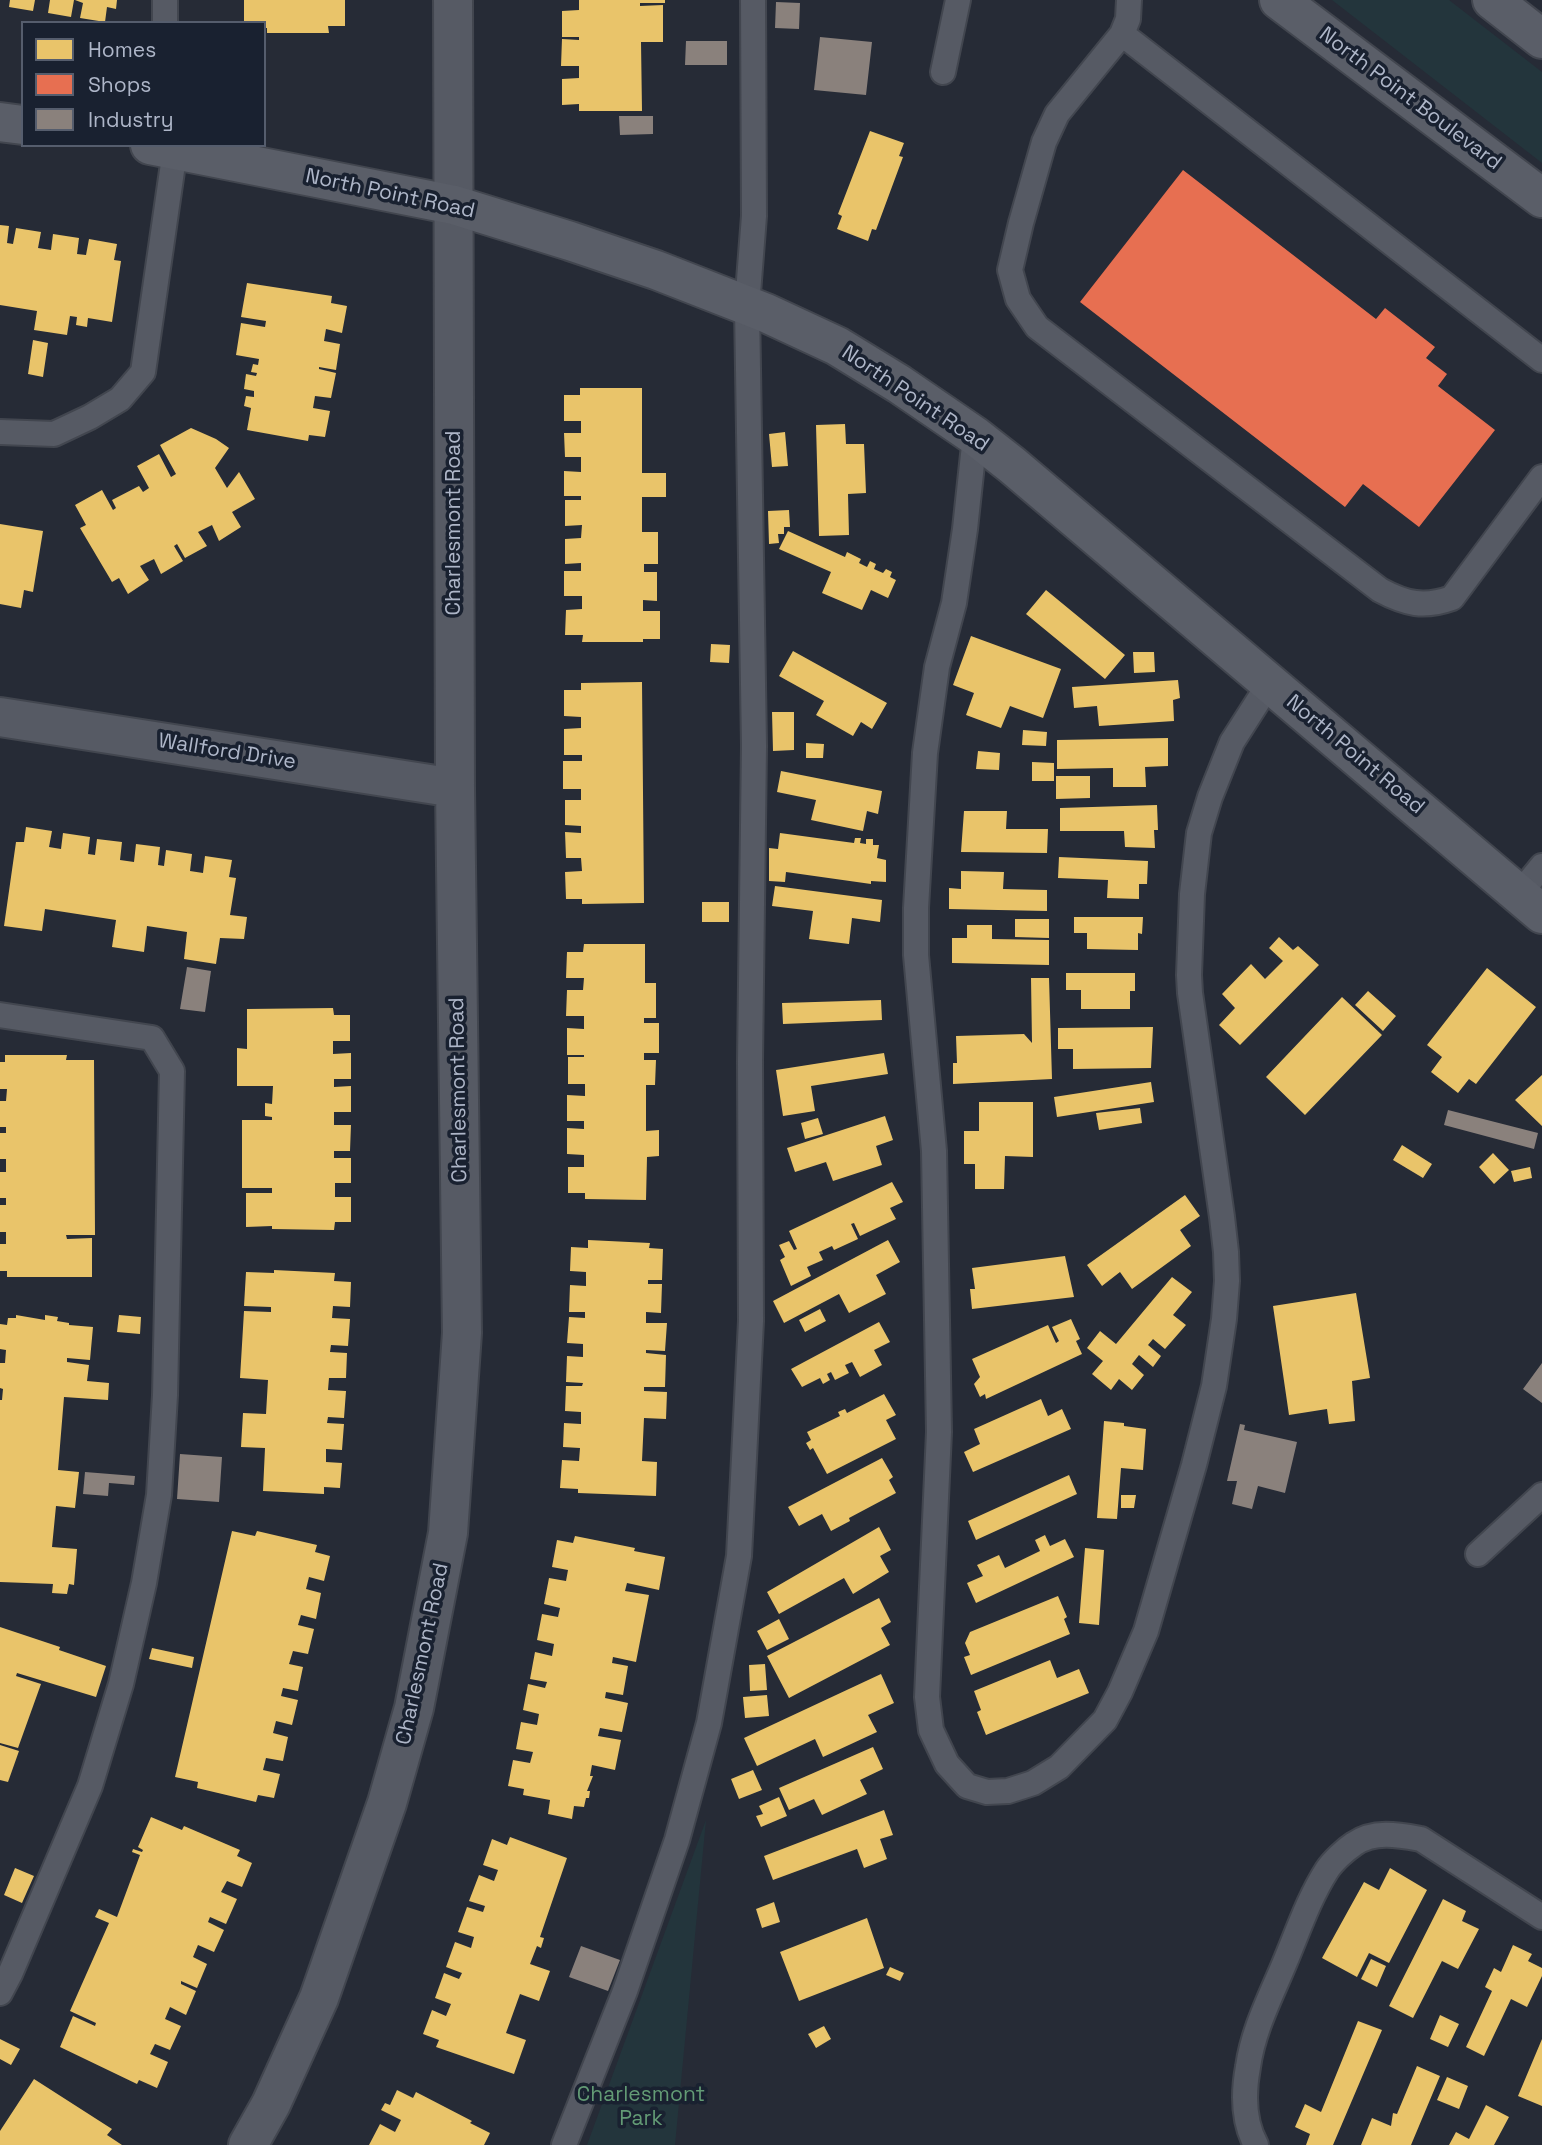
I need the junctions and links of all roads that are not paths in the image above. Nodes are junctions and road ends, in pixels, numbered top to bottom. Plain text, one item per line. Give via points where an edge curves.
1 (164, 0) edge
2 (453, 0) edge
3 (753, 0) edge
4 (958, 0) edge
5 (1129, 0) edge
6 (1279, 0) edge
7 (1492, 0) edge
8 (165, 21) edge
9 (1122, 34) junction
10 (1542, 39) edge
11 (943, 72) dead end
12 (0, 122) edge
13 (21, 125) edge
14 (162, 147) edge
15 (1542, 198) edge
16 (453, 205) junction
17 (747, 306) junction
18 (1542, 360) edge
19 (0, 432) edge
20 (975, 436) junction
21 (1542, 477) edge
22 (1269, 684) junction
23 (0, 717) edge
24 (455, 788) junction
25 (1534, 891) edge
26 (0, 1015) edge
27 (1542, 1495) edge
28 (1478, 1554) dead end
29 (1542, 1917) edge
30 (0, 1993) edge
31 (248, 2145) edge
32 (564, 2145) edge
33 (1256, 2145) edge

1 - 8 lane
2 - 16 street, Charlesmont Road
3 - 17 lane via 754,216
4 - 11 lane
5 - 9 lane
6 - 15 street, North Point Boulevard
7 - 10 street
9 - 18 lane
9 - 21 lane via 1057,114 1041,153 1010,270 1018,299 1037,327 1380,590 1401,601 1432,605 1452,598
12 - 13 street
14 - 16 street, North Point Road
14 - 19 lane via 143,372 120,399 54,434
16 - 17 street, North Point Road via 656,270
16 - 24 street, Charlesmont Road
17 - 20 street, North Point Road via 837,346
17 - 32 lane via 754,746 751,1321 739,1556 709,1723 677,1840 625,1991
20 - 22 street, North Point Road
20 - 22 lane via 954,603 937,667 925,753 916,908 934,1151 939,1432 927,1697 931,1730 947,1763 967,1786 1008,1791 1033,1783 1059,1767 1105,1720 1146,1631 1201,1438 1214,1386 1227,1281 1190,993 1192,894 1199,833 1210,797 1232,742
22 - 25 street, North Point Road
23 - 24 street, Wallford Drive
24 - 31 street, Charlesmont Road via 462,1333 448,1533 414,1708 387,1803 319,1998
26 - 30 lane via 152,1038 172,1071 165,1395 159,1495 144,1583 121,1684 90,1786
27 - 28 lane
29 - 33 lane via 1421,1839 1378,1835 1355,1843 1329,1867 1310,1902 1257,2029 1244,2103

